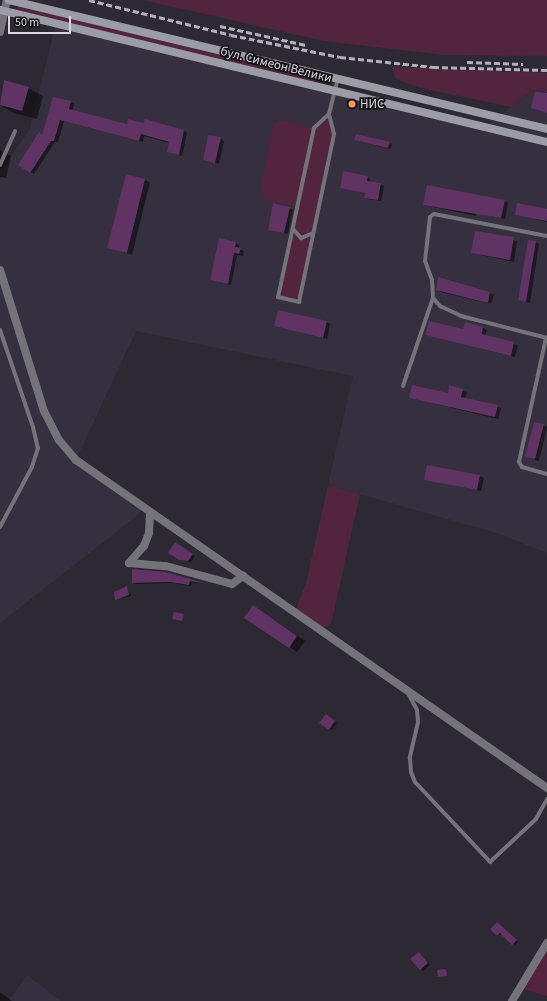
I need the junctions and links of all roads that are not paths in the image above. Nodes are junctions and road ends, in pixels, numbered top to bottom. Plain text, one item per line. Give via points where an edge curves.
1 (8, 0) edge
2 (3, 11) edge
3 (0, 32) edge
4 (338, 79) junction
5 (334, 91) junction
6 (329, 114) junction
7 (547, 129) edge
8 (15, 131) dead end
9 (547, 142) edge
10 (0, 165) edge
11 (294, 229) junction
12 (312, 233) junction
13 (547, 236) edge
14 (0, 270) edge
15 (433, 298) junction
16 (0, 330) edge
17 (547, 338) edge
18 (404, 386) dead end
19 (547, 474) edge
20 (150, 513) junction
21 (0, 527) edge
22 (243, 576) junction
23 (405, 687) junction
24 (547, 788) edge
25 (547, 798) edge
26 (547, 943) edge
27 (512, 1001) edge

1 - 2 street
1 - 4 main road, бул. Симеон Велики
2 - 3 street
2 - 5 main road, бул. Симеон Велики
4 - 5 lane
4 - 7 main road, бул. Симеон Велики
5 - 6 lane
5 - 9 main road, бул. Симеон Велики
6 - 11 lane via 314,128
6 - 12 lane via 334,134
8 - 10 lane
11 - 12 lane via 301,238
11 - 12 lane via 278,297 299,302
13 - 15 lane via 434,214 430,217 425,261 432,280
14 - 20 street via 44,411 59,440 76,460
15 - 17 lane via 440,306 461,316
15 - 18 lane
16 - 21 lane via 38,448 32,467
17 - 19 lane via 519,462 522,467
20 - 22 street
20 - 22 street via 149,532 144,546 129,563 166,566 232,584
22 - 23 street
23 - 24 street
23 - 25 lane via 417,710 418,722 410,758 415,782 490,862 536,818
26 - 27 street

